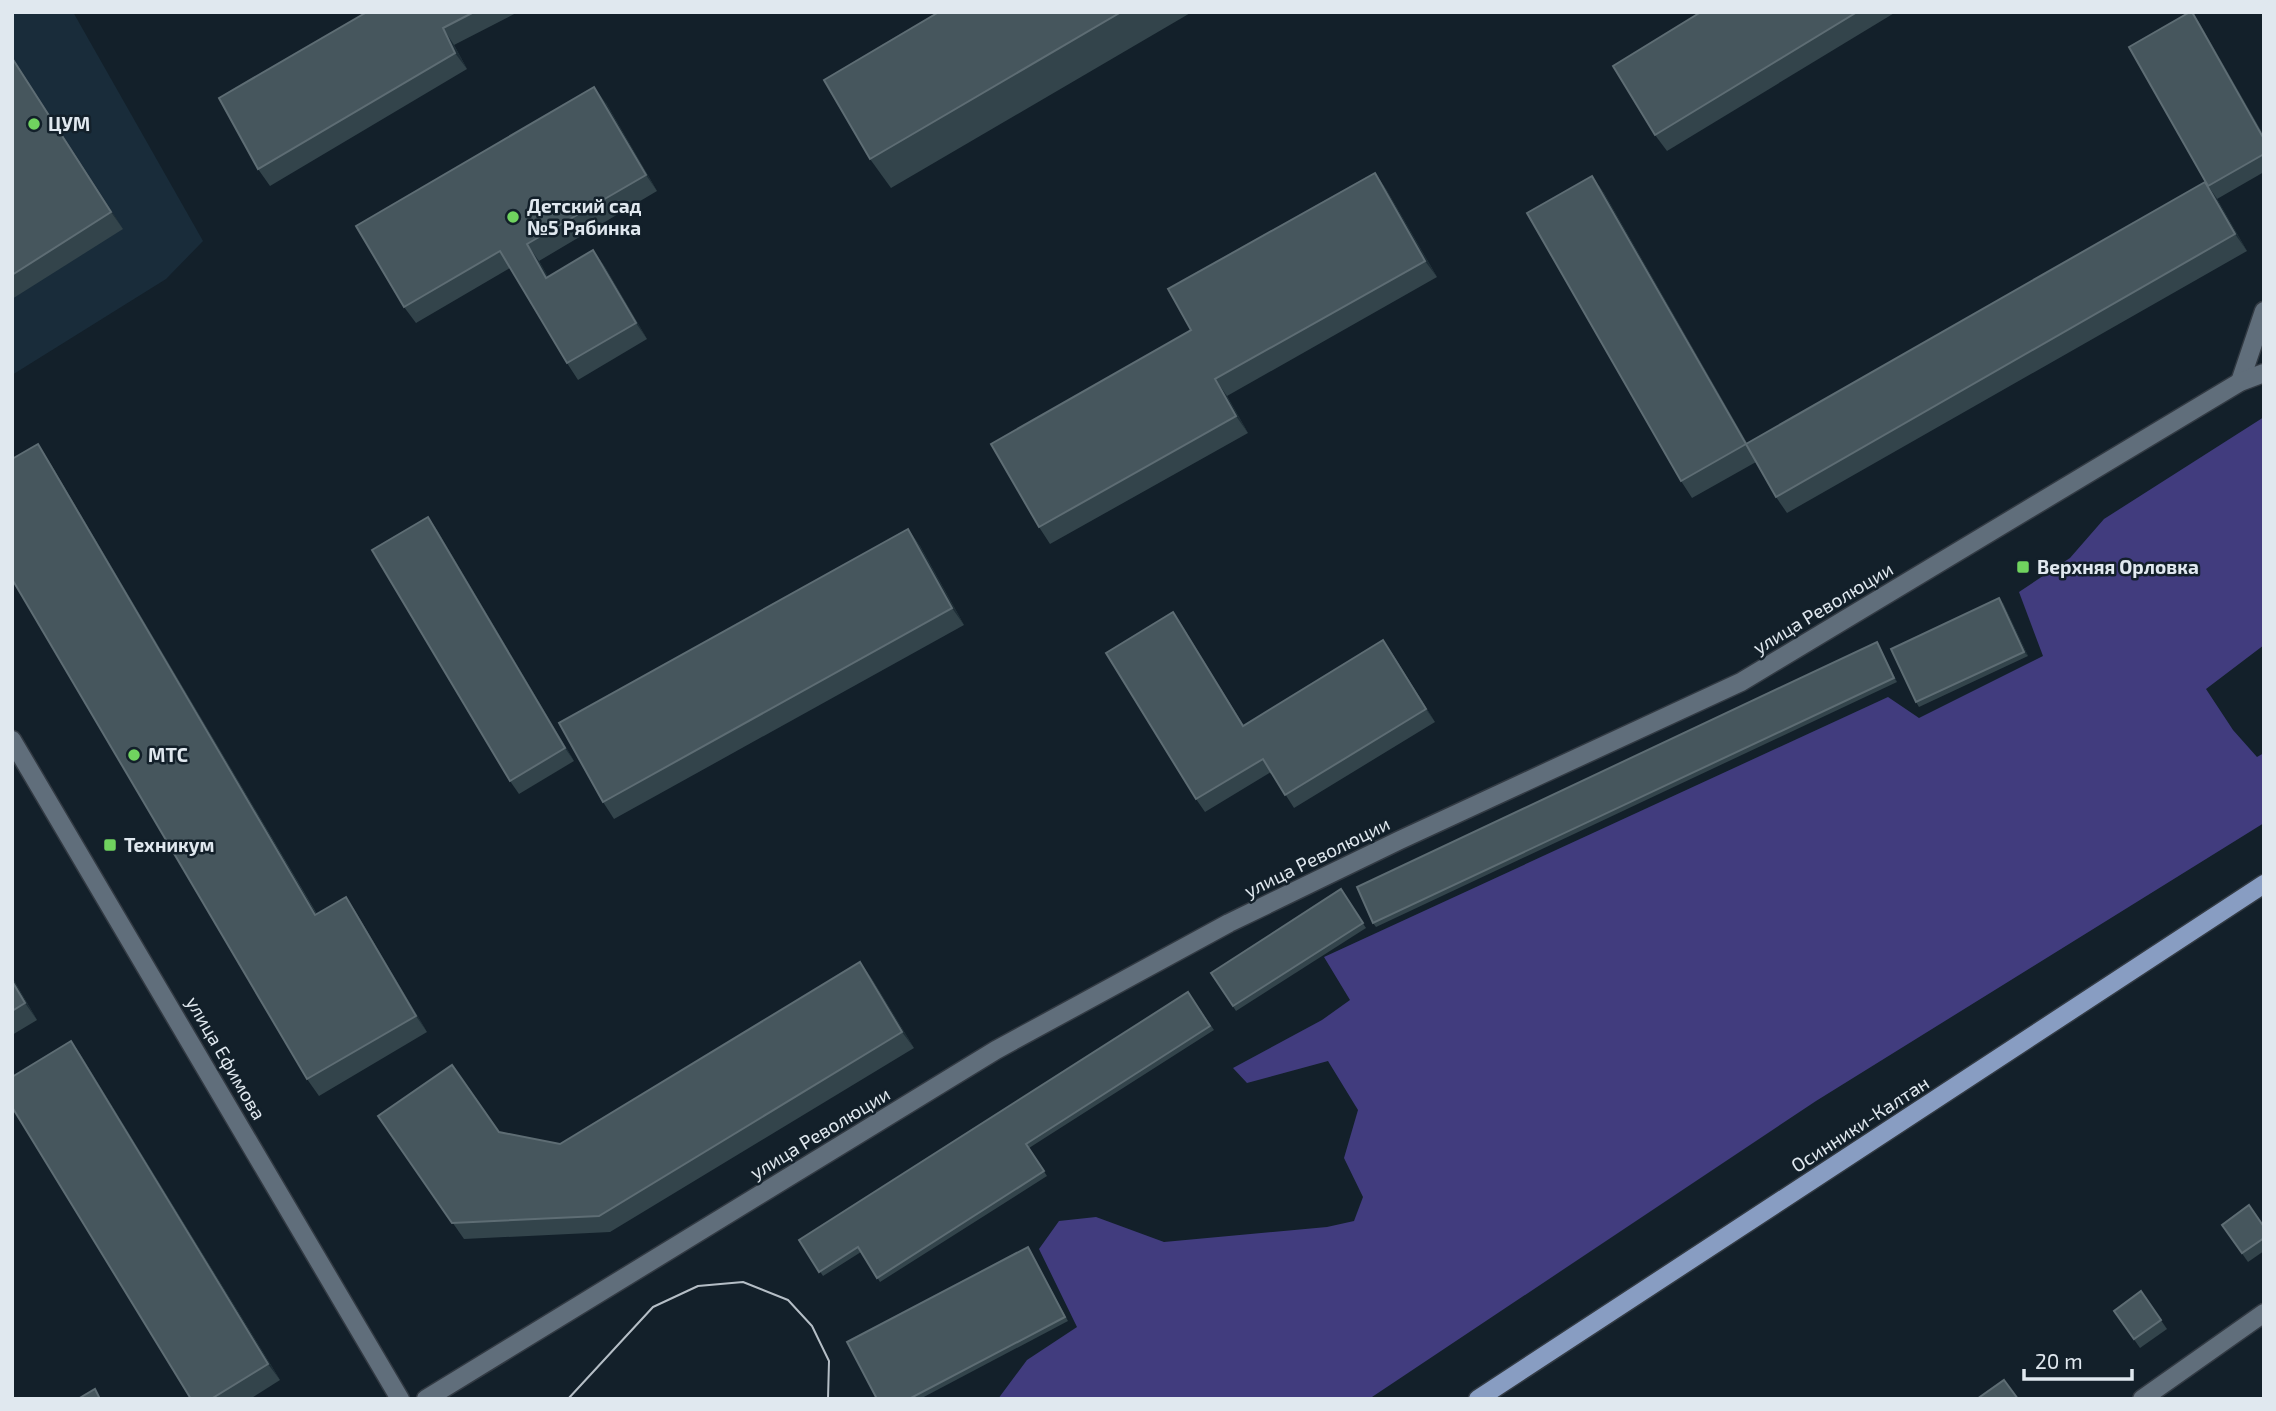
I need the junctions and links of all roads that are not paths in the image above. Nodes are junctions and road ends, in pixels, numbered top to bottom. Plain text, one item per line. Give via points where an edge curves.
1 (2264, 311) edge
2 (2264, 373) edge
3 (2240, 382) junction
4 (12, 740) edge
5 (2264, 884) edge
6 (2264, 1313) edge
7 (400, 1399) edge
8 (426, 1399) edge
9 (1478, 1399) edge
10 (2142, 1399) edge

1 - 3 street
2 - 3 street, улица Революции
3 - 8 street, улица Революции via 1741,682 1229,923 996,1050
4 - 7 street, улица Ефимова
5 - 9 main road, Осинники-Калтан
6 - 10 street

